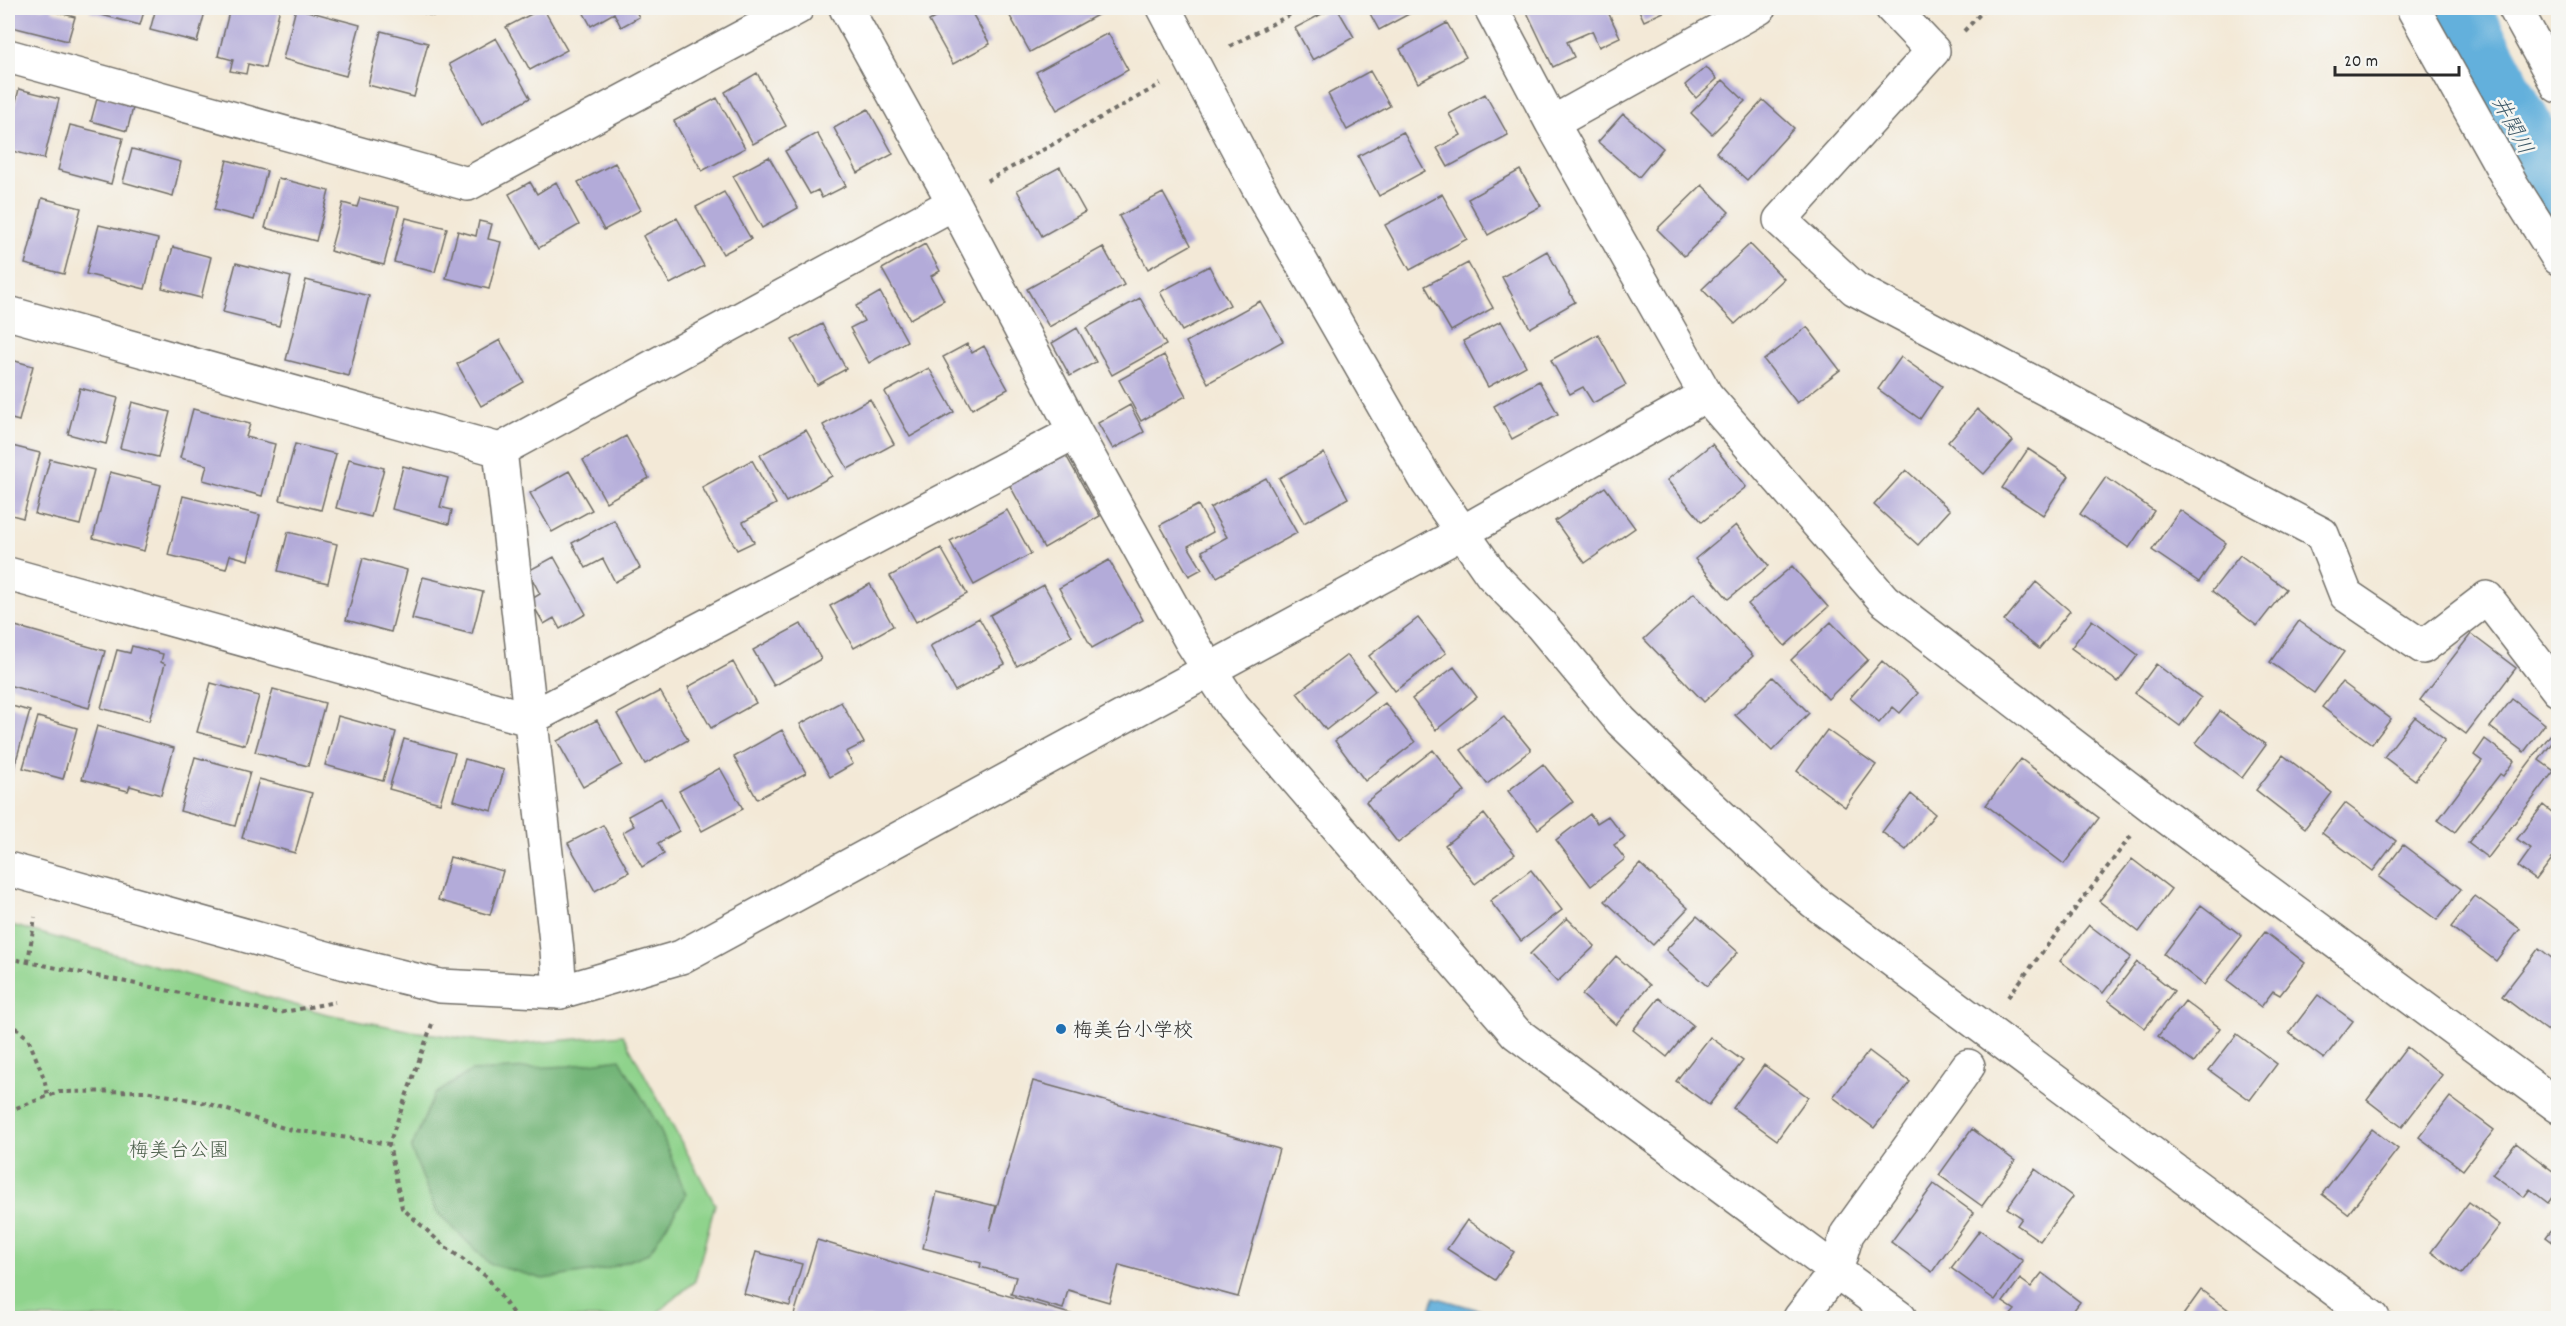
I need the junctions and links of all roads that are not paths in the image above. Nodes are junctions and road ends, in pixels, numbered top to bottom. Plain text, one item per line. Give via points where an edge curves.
1 (797, 8) edge
2 (846, 8) edge
3 (1164, 8) edge
4 (1491, 8) edge
5 (1759, 8) edge
6 (1892, 8) edge
7 (2413, 8) edge
8 (2515, 8) edge
9 (8, 56) edge
10 (2559, 86) edge
11 (1552, 123) junction
12 (954, 203) junction
13 (2559, 258) edge
14 (8, 313) edge
15 (1706, 395) junction
16 (1075, 432) junction
17 (500, 450) junction
18 (1463, 532) junction
19 (8, 574) edge
20 (1210, 669) junction
21 (2559, 690) edge
22 (529, 719) junction
23 (8, 869) edge
24 (560, 992) junction
25 (1968, 1066) dead end
26 (2559, 1106) edge
27 (1836, 1271) junction
28 (1800, 1318) edge
29 (1900, 1318) edge
30 (2373, 1318) edge

1 - 9 street via 468,184
2 - 12 street
3 - 18 street via 1263,196 1428,483
4 - 11 street
5 - 11 street
6 - 21 street via 1933,51 1780,220 1855,289 2322,534 2346,595 2423,647 2487,598
7 - 13 street via 2512,184
8 - 10 street
11 - 15 street
12 - 16 street
12 - 17 street
14 - 17 street
15 - 18 street
15 - 26 street via 1884,600 2153,807
16 - 20 street
16 - 22 street
17 - 22 street
18 - 20 street
18 - 30 street via 1492,575 1541,625 1621,720 1813,901
19 - 22 street
20 - 24 street via 681,957
20 - 27 street via 1233,706 1516,1033
22 - 24 street
23 - 24 street via 440,986
25 - 27 street via 1847,1234
27 - 28 street
27 - 29 street

